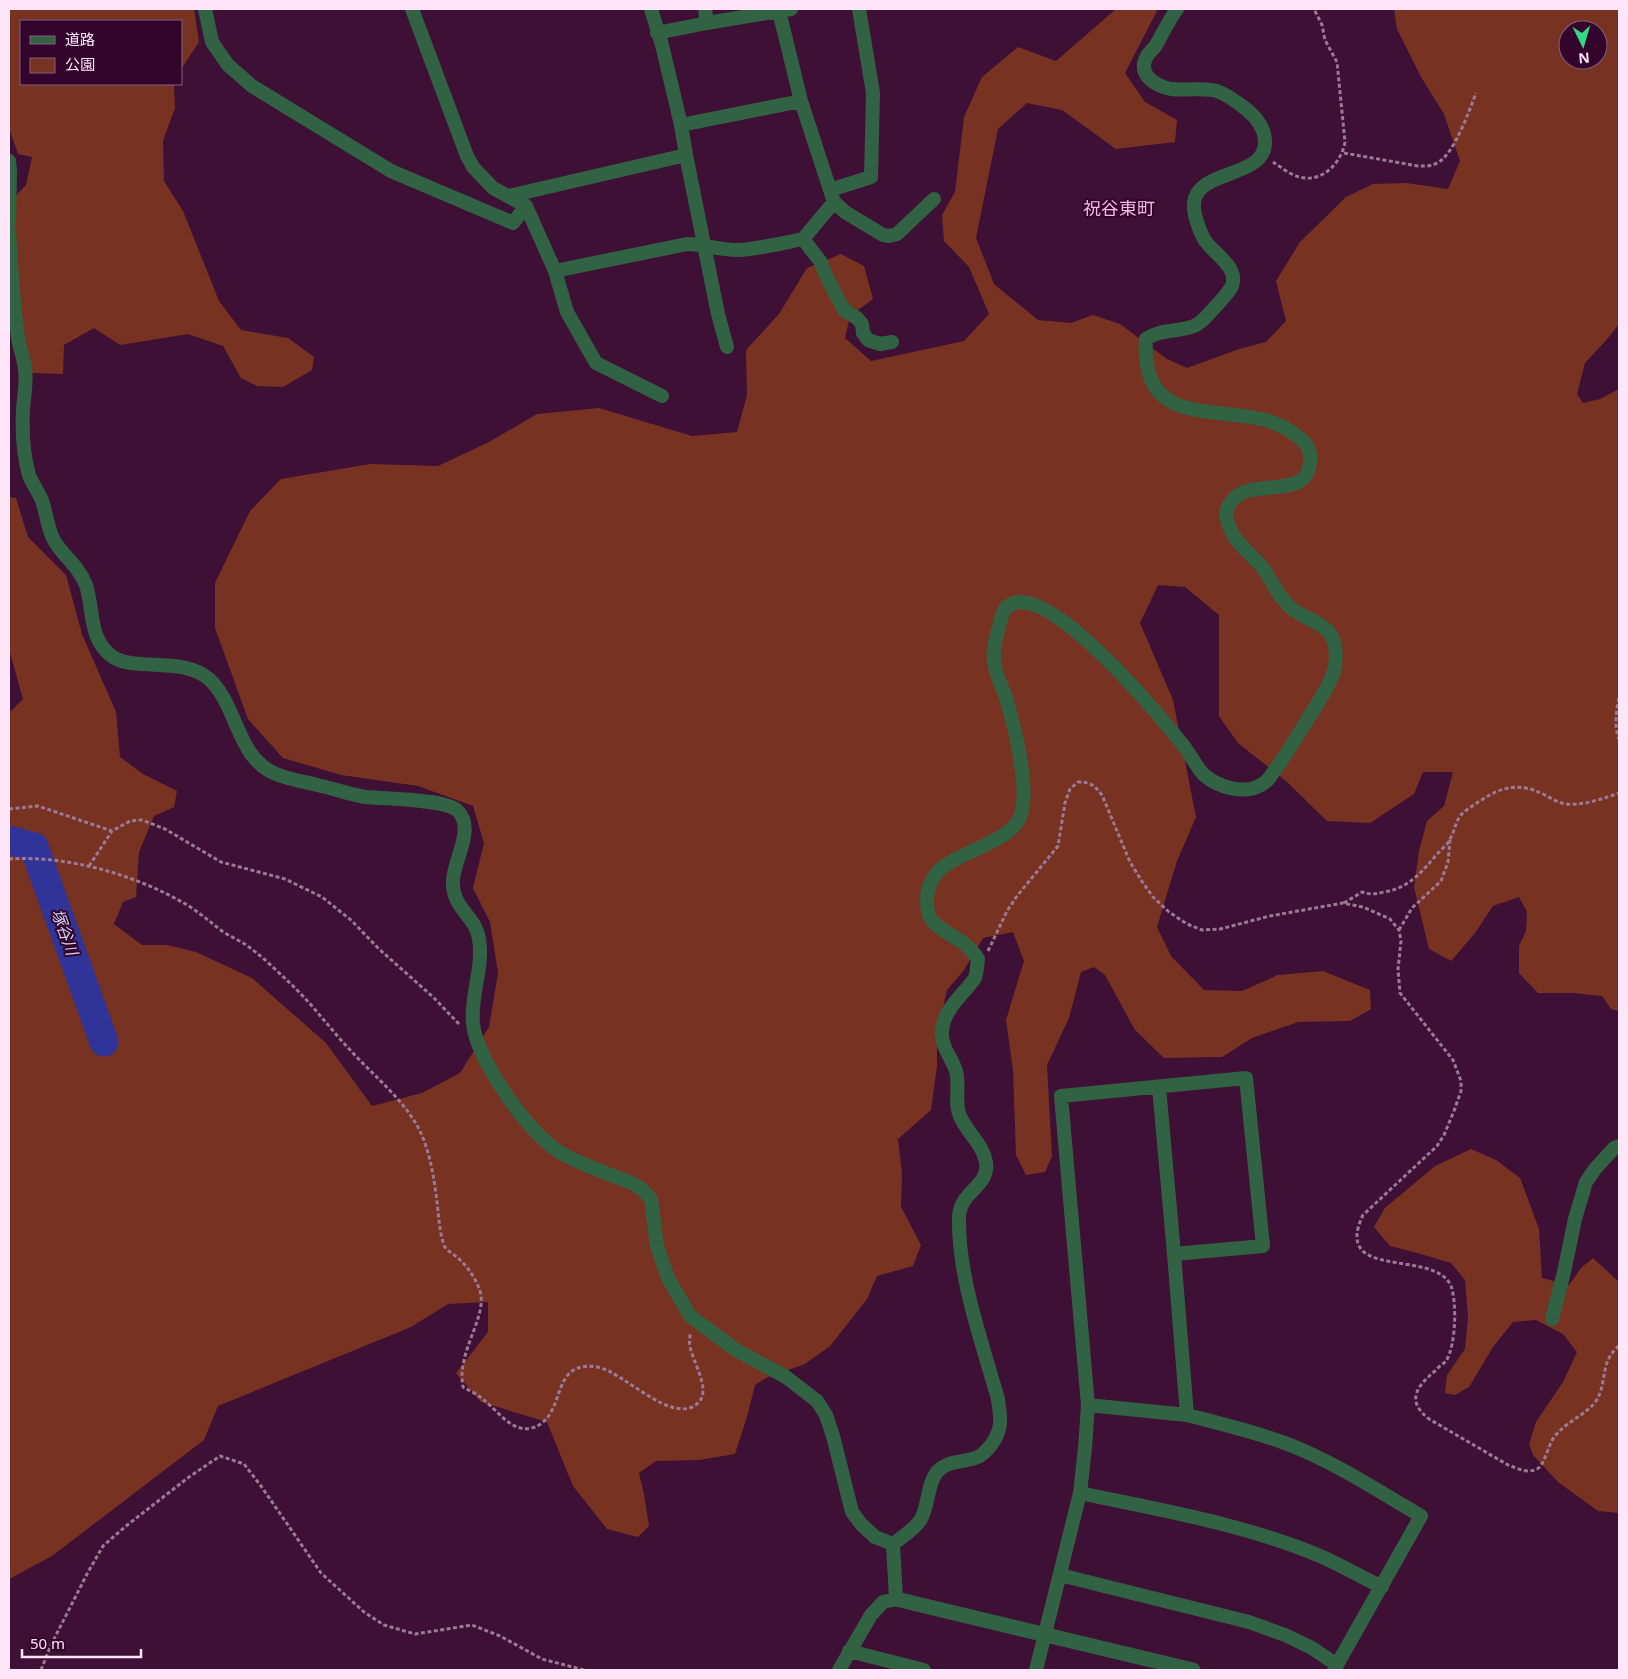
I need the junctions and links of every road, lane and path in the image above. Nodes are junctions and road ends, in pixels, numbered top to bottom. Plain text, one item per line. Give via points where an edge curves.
1 (205, 9) edge
2 (412, 9) edge
3 (651, 9) edge
4 (859, 9) edge
5 (1177, 9) edge
6 (1314, 9) edge
7 (785, 10) edge
8 (706, 16) edge
9 (657, 33) junction
10 (1476, 93) dead end
11 (801, 102) junction
12 (681, 125) junction
13 (1343, 153) junction
14 (686, 155) junction
15 (1262, 155) junction
16 (9, 161) edge
17 (509, 196) junction
18 (832, 196) junction
19 (934, 199) dead end
20 (526, 206) junction
21 (9, 222) edge
22 (9, 231) edge
23 (803, 239) junction
24 (705, 244) junction
25 (555, 271) junction
26 (892, 342) dead end
27 (727, 347) dead end
28 (662, 396) dead end
29 (1619, 698) edge
30 (1619, 739) edge
31 (1619, 792) edge
32 (9, 808) edge
33 (112, 831) junction
34 (1450, 839) junction
35 (9, 859) edge
36 (89, 866) junction
37 (1343, 903) junction
38 (1399, 930) junction
39 (978, 959) junction
40 (473, 1028) junction
41 (1159, 1086) junction
42 (1619, 1146) edge
43 (1174, 1254) junction
44 (690, 1316) junction
45 (1552, 1320) dead end
46 (1619, 1346) edge
47 (1088, 1405) junction
48 (1187, 1415) junction
49 (1080, 1493) junction
50 (893, 1544) junction
51 (1060, 1575) junction
52 (1382, 1587) junction
53 (896, 1599) junction
54 (1046, 1635) junction
55 (849, 1652) junction
56 (1336, 1667) edge
57 (41, 1670) edge
58 (584, 1670) edge
59 (839, 1670) edge
60 (924, 1670) edge
61 (1036, 1670) edge
62 (1193, 1670) edge

1 - 20 street via 212,42 228,65 252,86 374,161 513,223
2 - 17 street via 467,156 493,188
3 - 9 street
4 - 18 street via 873,93 871,177
5 - 15 street via 1147,57 1144,67 1147,78 1172,89 1215,91 1233,99 1262,126 1266,141
6 - 13 path via 1337,62 1346,142
7 - 8 street
7 - 11 street
8 - 9 street
9 - 12 street
10 - 13 path via 1459,135 1438,163 1418,166
11 - 12 street
11 - 18 street
12 - 14 street
13 - 15 path via 1329,170 1305,178 1292,174
14 - 17 street
14 - 24 street
15 - 39 street via 1247,168 1200,189 1194,202 1205,239 1230,268 1232,287 1196,325 1153,334 1146,339 1146,362 1156,389 1171,402 1190,410 1267,420 1283,426 1307,446 1311,459 1308,473 1298,482 1285,486 1242,492 1226,508 1227,519 1232,534 1263,568 1282,599 1329,632 1336,655 1334,671 1327,689 1270,777 1261,785 1235,789 1204,774 1156,712 1083,638 1035,604 1010,604 1003,610 993,646 994,663 1017,736 1024,790 1020,817 1013,828 999,838 945,864 935,874 927,895 927,909 932,922 970,948
16 - 21 street
17 - 20 street
18 - 19 street via 845,212 889,236 897,234
18 - 23 street
20 - 25 street
22 - 40 street via 18,342 25,369 24,438 29,476 42,500 54,541 78,568 86,587 93,628 101,646 114,657 128,662 172,665 208,678 221,694 255,760 268,771 364,797 441,803 457,810 465,834 452,884 456,900 479,937
23 - 24 street via 741,250
23 - 26 street via 820,261 844,310 862,324 868,340 880,344
24 - 25 street via 687,244
24 - 27 street
25 - 28 street via 566,312 596,362
29 - 30 path via 1616,725
31 - 34 path via 1570,805 1526,787 1501,788 1460,816
32 - 33 path via 38,806
33 - 36 path
33 - 40 path via 130,821 142,820 165,829 221,862 285,879 322,897 351,920 463,1028
34 - 37 path via 1426,869 1407,885 1370,895 1362,892
34 - 38 path via 1448,862 1441,881 1412,908
35 - 36 path
36 - 44 path via 187,905 250,948 292,986 403,1105 426,1144 445,1248 473,1276 480,1292 482,1306 463,1360 463,1387 483,1399 514,1426 525,1429 539,1424 551,1412 560,1386 573,1370 586,1365 606,1368 654,1400 681,1409 693,1408 701,1401 704,1390 690,1346
37 - 38 path via 1376,912 1390,919
37 - 39 path via 1220,929 1202,930 1187,924 1159,902 1142,883 1096,786 1078,782 1070,789 1065,803 1058,846 1017,896 990,948
38 - 46 path via 1400,994 1453,1060 1461,1080 1454,1112 1437,1146 1363,1215 1358,1226 1361,1250 1368,1256 1425,1267 1443,1275 1451,1286 1452,1344 1446,1361 1420,1386 1415,1404 1429,1419 1508,1465 1521,1470 1540,1468 1549,1444 1564,1425 1596,1401 1606,1363
39 - 50 street via 975,978 950,1009 942,1033 958,1084 959,1116 986,1163 981,1183 962,1203 960,1242 964,1277 998,1399 999,1429 985,1452 975,1459 944,1466 936,1473 920,1520
40 - 44 street via 503,1091 544,1142 562,1154 634,1184 652,1199 662,1262
41 - 43 street
41 - 43 street via 1246,1078 1263,1246
41 - 47 street via 1061,1096
42 - 45 street via 1586,1182
43 - 48 street
44 - 50 street via 736,1350 786,1377 816,1401 826,1415 833,1436 852,1512 874,1537
47 - 48 street
47 - 49 street
48 - 52 street via 1236,1427 1298,1449 1359,1479 1421,1516
49 - 51 street
49 - 52 street via 1268,1537 1321,1556
50 - 53 street
51 - 54 street
51 - 56 street via 1249,1622 1312,1648
52 - 56 street
53 - 54 street
53 - 55 street via 883,1602 871,1615
54 - 61 street
54 - 62 street
55 - 59 street
55 - 60 street
57 - 58 path via 104,1546 220,1456 244,1464 321,1573 364,1612 384,1625 415,1634 472,1625 542,1659

